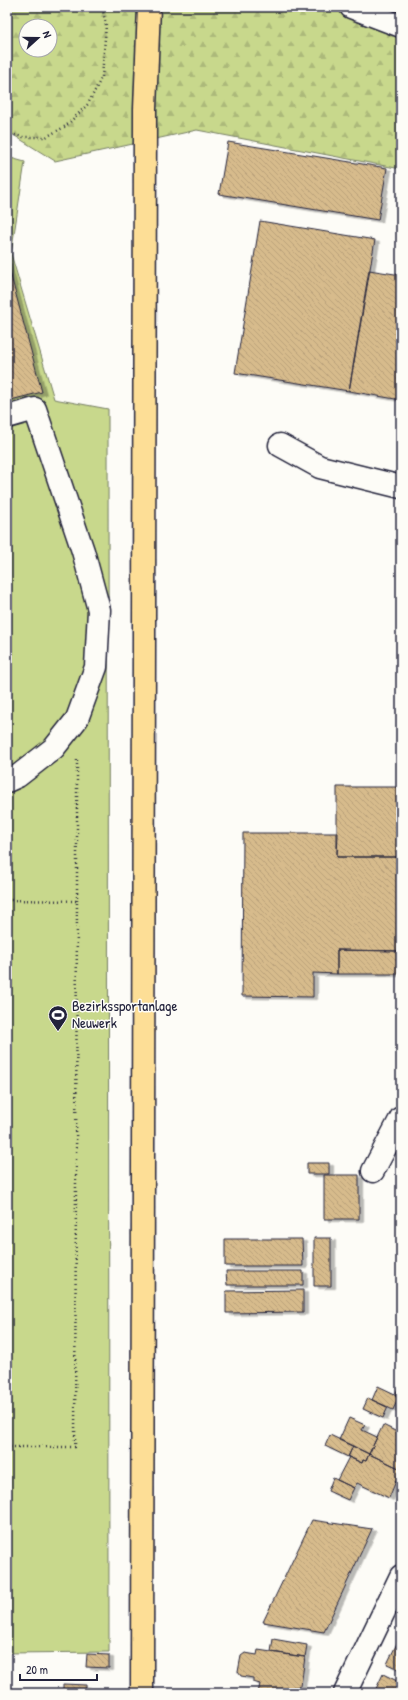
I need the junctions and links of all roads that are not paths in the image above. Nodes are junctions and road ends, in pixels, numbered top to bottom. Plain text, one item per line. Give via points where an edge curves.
1 (150, 7) edge
2 (351, 7) edge
3 (401, 26) edge
4 (7, 417) edge
5 (280, 445) dead end
6 (401, 487) edge
7 (7, 781) edge
8 (401, 1118) edge
9 (373, 1171) dead end
10 (401, 1576) edge
11 (142, 1693) edge
12 (345, 1693) edge

1 - 11 main road via 145,117
2 - 3 street
4 - 7 street via 35,409 83,551 99,610 96,667 77,719 54,748 18,776
5 - 6 street via 320,467
8 - 9 street
10 - 12 street

